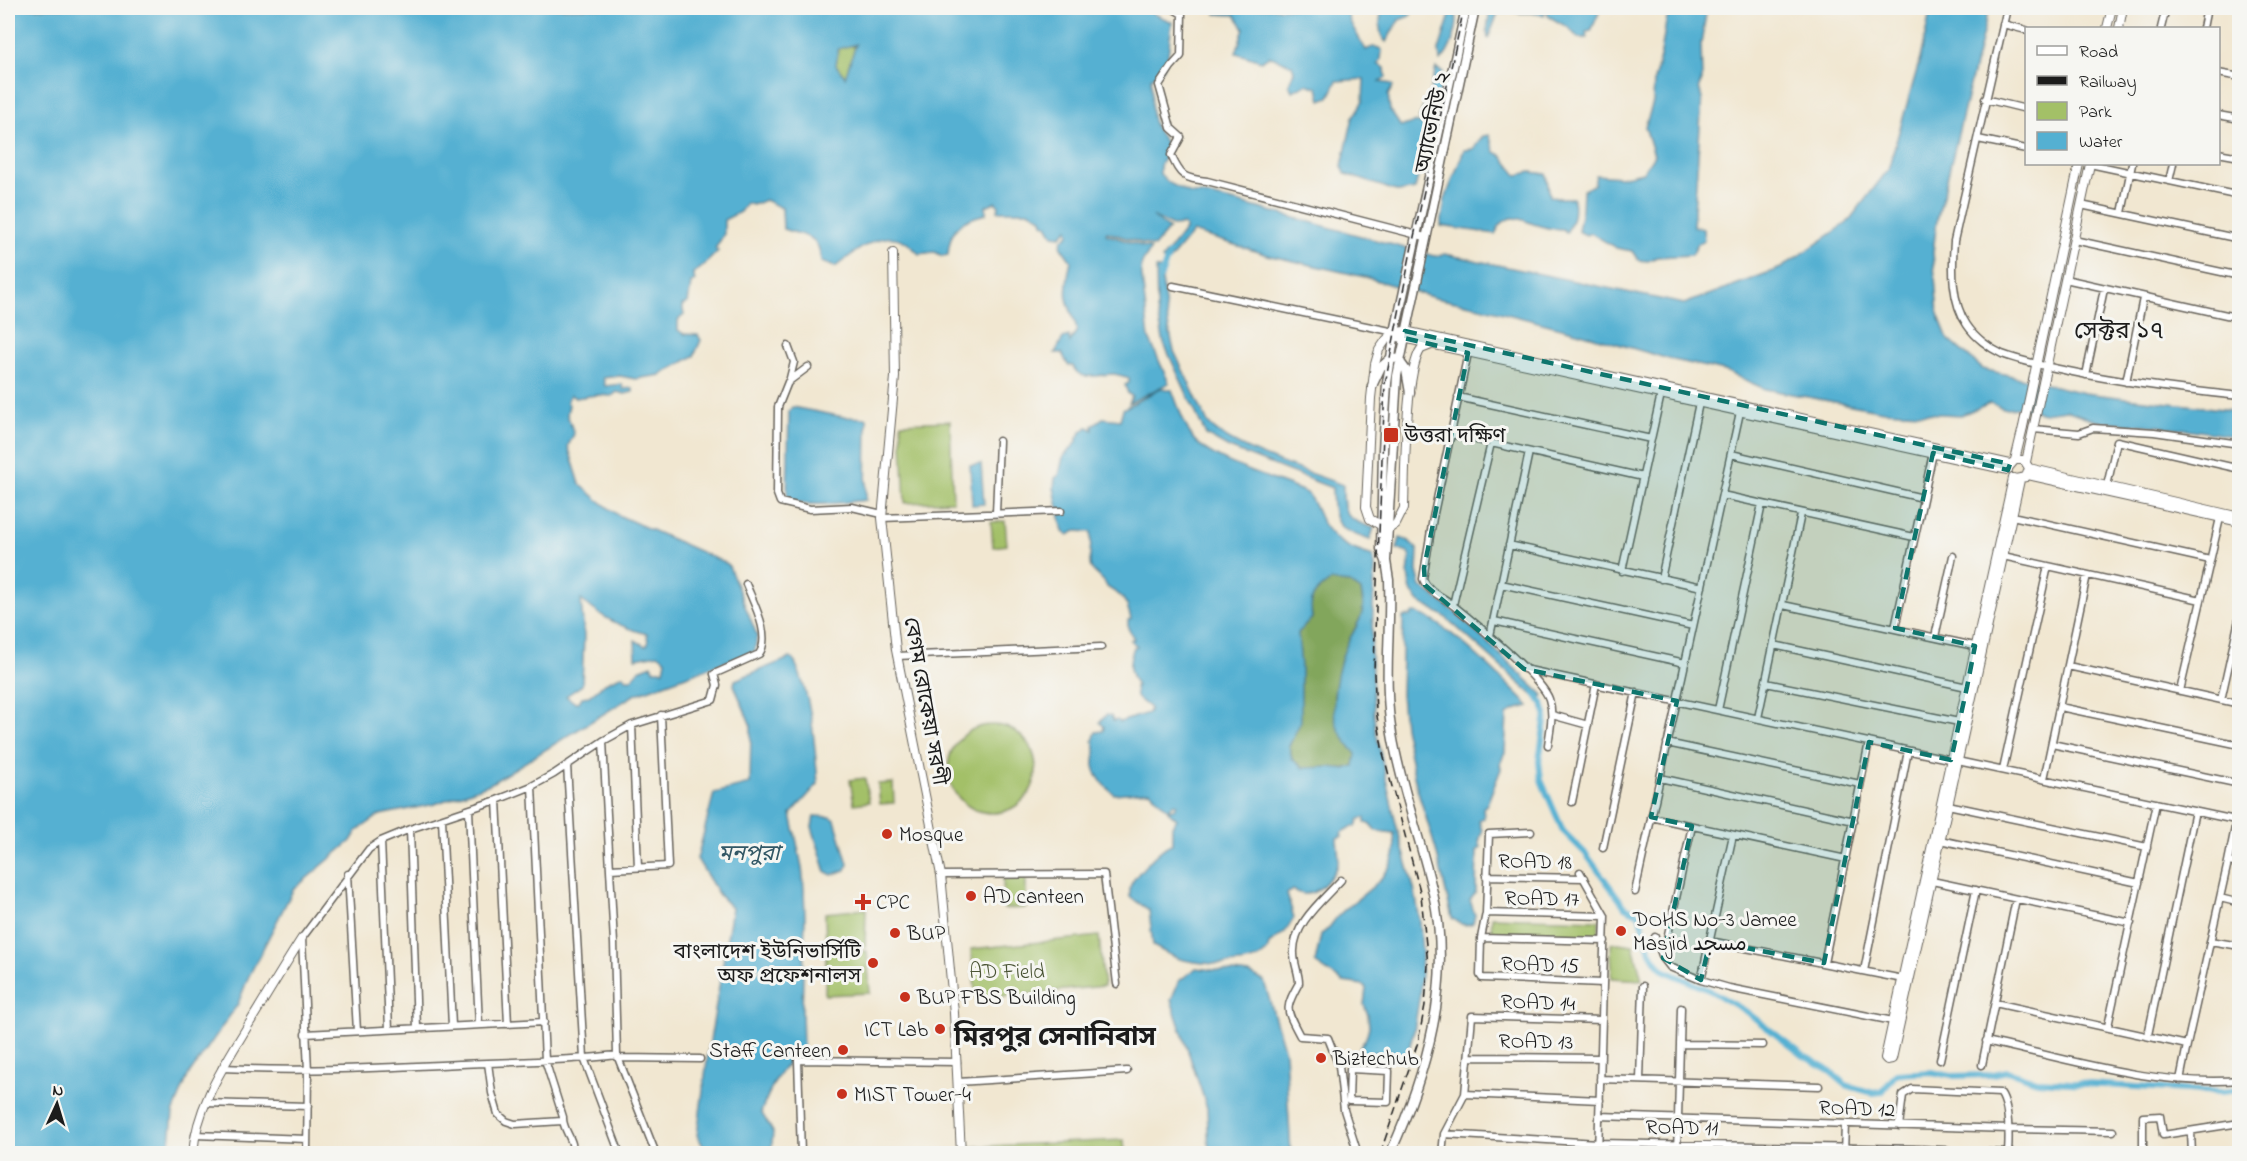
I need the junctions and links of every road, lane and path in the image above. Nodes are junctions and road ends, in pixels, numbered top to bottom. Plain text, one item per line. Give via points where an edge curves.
1 (1172, 8) edge
2 (1466, 8) edge
3 (1474, 8) edge
4 (2007, 8) edge
5 (2112, 8) edge
6 (2123, 8) edge
7 (2166, 8) edge
8 (2207, 8) edge
9 (2003, 24) junction
10 (2108, 27) edge
11 (2119, 27) edge
12 (2162, 27) edge
13 (2203, 27) edge
14 (2025, 30) edge
15 (2220, 73) edge
16 (2240, 77) edge
17 (1985, 99) junction
18 (2025, 109) edge
19 (2220, 115) edge
20 (2240, 119) edge
21 (1978, 138) junction
22 (2025, 149) edge
23 (2220, 153) edge
24 (2240, 158) edge
25 (2079, 165) edge
26 (2090, 165) edge
27 (2095, 165) edge
28 (2132, 165) edge
29 (2173, 165) edge
30 (2130, 172) junction
31 (2169, 181) junction
32 (2240, 196) edge
33 (2081, 205) junction
34 (2122, 213) junction
35 (1420, 239) junction
36 (2240, 239) edge
37 (2074, 240) junction
38 (893, 253) dead end
39 (2240, 276) edge
40 (2065, 279) junction
41 (1173, 286) dead end
42 (2104, 289) junction
43 (1408, 292) junction
44 (2143, 298) junction
45 (2240, 318) edge
46 (1395, 334) junction
47 (1405, 334) junction
48 (1432, 345) junction
49 (788, 346) dead end
50 (1468, 353) junction
51 (1391, 358) junction
52 (1400, 360) junction
53 (2036, 365) junction
54 (808, 366) dead end
55 (2046, 368) junction
56 (2086, 375) junction
57 (788, 382) junction
58 (2126, 382) junction
59 (1372, 386) junction
60 (1410, 393) junction
61 (1661, 394) junction
62 (2239, 395) edge
63 (1458, 397) junction
64 (1699, 403) junction
65 (1740, 412) junction
66 (2033, 429) junction
67 (1451, 434) junction
68 (1652, 439) junction
69 (999, 441) dead end
70 (1491, 443) junction
71 (2240, 444) edge
72 (1529, 452) junction
73 (1933, 453) junction
74 (1731, 454) junction
75 (2011, 464) junction
76 (2028, 468) junction
77 (2240, 469) edge
78 (1643, 477) junction
79 (2016, 479) junction
80 (2107, 486) junction
81 (1722, 495) junction
82 (1923, 498) junction
83 (1762, 504) junction
84 (1061, 511) dead end
85 (996, 513) junction
86 (1802, 513) junction
87 (882, 516) junction
88 (2012, 516) junction
89 (2240, 517) edge
90 (2220, 518) junction
91 (2240, 522) edge
92 (1385, 527) junction
93 (1914, 537) junction
94 (1509, 545) junction
95 (1953, 556) dead end
96 (2003, 556) junction
97 (2210, 560) junction
98 (2048, 566) junction
99 (1622, 571) junction
100 (2087, 575) junction
101 (1661, 579) junction
102 (746, 584) dead end
103 (1501, 584) junction
104 (1702, 587) junction
105 (2201, 600) junction
106 (1453, 605) junction
107 (1783, 605) junction
108 (2240, 615) edge
109 (1494, 621) junction
110 (1693, 626) junction
111 (1895, 628) junction
112 (1490, 636) junction
113 (1935, 637) junction
114 (1774, 645) junction
115 (1101, 647) dead end
116 (1979, 647) junction
117 (897, 656) junction
118 (1685, 663) junction
119 (2068, 666) junction
120 (1524, 669) junction
121 (1766, 683) junction
122 (1596, 684) junction
123 (1967, 687) junction
124 (2180, 691) junction
125 (1636, 692) junction
126 (2221, 700) junction
127 (1677, 701) junction
128 (2240, 704) edge
129 (2060, 707) junction
130 (1718, 710) junction
131 (661, 715) junction
132 (1551, 715) junction
133 (1758, 718) junction
134 (1959, 722) junction
135 (632, 725) junction
136 (1588, 725) junction
137 (603, 741) junction
138 (1869, 742) junction
139 (1667, 743) junction
140 (2052, 744) junction
141 (1548, 745) dead end
142 (2240, 746) edge
143 (1908, 751) junction
144 (1955, 760) junction
145 (567, 765) junction
146 (2003, 770) junction
147 (1660, 778) junction
148 (2044, 779) junction
149 (1860, 784) junction
150 (2240, 784) edge
151 (532, 786) junction
152 (497, 801) junction
153 (1572, 802) dead end
154 (2156, 803) junction
155 (2240, 803) edge
156 (1948, 805) junction
157 (469, 810) junction
158 (2195, 811) junction
159 (1651, 817) junction
160 (442, 819) junction
161 (2238, 820) edge
162 (1854, 821) junction
163 (1692, 826) junction
164 (410, 829) junction
165 (1531, 832) dead end
166 (1733, 835) junction
167 (1940, 840) junction
168 (381, 841) junction
169 (2147, 846) junction
170 (1603, 848) dead end
171 (1846, 859) junction
172 (2228, 862) junction
173 (2240, 864) edge
174 (638, 867) junction
175 (610, 868) junction
176 (348, 874) junction
177 (941, 876) junction
178 (1486, 876) junction
179 (1341, 880) dead end
180 (1932, 881) junction
181 (2139, 883) junction
182 (1976, 890) junction
183 (1635, 892) dead end
184 (2220, 898) junction
185 (2016, 899) junction
186 (2240, 903) edge
187 (1486, 913) junction
188 (1605, 916) junction
189 (2131, 923) junction
190 (302, 938) junction
191 (1481, 938) junction
192 (1655, 938) dead end
193 (1605, 941) junction
194 (1710, 941) junction
195 (2210, 941) junction
196 (2240, 946) edge
197 (1663, 958) junction
198 (1824, 963) junction
199 (1864, 971) junction
200 (1903, 979) junction
201 (1701, 980) junction
202 (1603, 983) junction
203 (1117, 984) dead end
204 (1644, 986) dead end
205 (1995, 1003) junction
206 (1681, 1008) dead end
207 (1602, 1020) junction
208 (1893, 1021) junction
209 (544, 1022) junction
210 (508, 1024) junction
211 (479, 1025) junction
212 (452, 1026) junction
213 (2108, 1026) junction
214 (417, 1028) junction
215 (389, 1029) junction
216 (357, 1031) junction
217 (305, 1034) junction
218 (2148, 1035) junction
219 (1986, 1041) junction
220 (1680, 1044) junction
221 (1763, 1045) dead end
222 (2187, 1045) junction
223 (619, 1056) junction
224 (1470, 1056) junction
225 (584, 1058) junction
226 (1601, 1058) junction
227 (700, 1059) dead end
228 (545, 1060) junction
229 (1940, 1060) dead end
230 (957, 1062) junction
231 (488, 1063) junction
232 (1982, 1065) dead end
233 (222, 1068) junction
234 (308, 1071) junction
235 (1126, 1071) dead end
236 (1600, 1078) junction
237 (1640, 1080) junction
238 (2180, 1080) junction
239 (2240, 1080) edge
240 (1679, 1081) junction
241 (958, 1082) junction
242 (1341, 1086) junction
243 (1349, 1086) junction
244 (1819, 1086) dead end
245 (1465, 1094) junction
246 (1600, 1100) junction
247 (206, 1103) junction
248 (308, 1106) junction
249 (1599, 1116) junction
250 (1678, 1120) junction
251 (562, 1121) junction
252 (2240, 1123) edge
253 (1845, 1124) junction
254 (1899, 1126) junction
255 (2009, 1129) junction
256 (2113, 1131) dead end
257 (2191, 1131) junction
258 (1444, 1134) junction
259 (195, 1135) junction
260 (307, 1138) junction
261 (1598, 1143) junction
262 (1678, 1143) junction
263 (1844, 1151) edge
264 (2008, 1153) edge
265 (193, 1154) edge
266 (307, 1154) edge
267 (572, 1154) edge
268 (620, 1154) edge
269 (656, 1154) edge
270 (801, 1154) edge
271 (961, 1154) edge
272 (1358, 1154) edge
273 (1389, 1154) edge
274 (1442, 1154) edge
275 (1598, 1154) edge
276 (1677, 1154) edge
277 (2027, 1154) edge
278 (2143, 1154) edge
279 (2192, 1154) edge

1 - 35 street via 1182,14 1181,56 1159,85 1171,128 1181,137 1171,155 1179,173 1187,179
2 - 35 main road, অ্যাভেনিউ ২
3 - 35 main road, অ্যাভেনিউ ২
4 - 9 street
5 - 10 street
6 - 11 street
7 - 12 street
8 - 13 street
9 - 14 street
9 - 17 street
15 - 16 street
17 - 18 street
17 - 21 street
19 - 20 street
21 - 22 street
21 - 53 street via 1954,241 1957,302 1967,326 1988,346
23 - 24 street
25 - 53 street
26 - 33 street
27 - 30 street
28 - 30 street
29 - 31 street
30 - 31 street
30 - 34 street
31 - 32 street
33 - 34 street
33 - 37 street
34 - 36 street
35 - 43 main road
37 - 39 street
37 - 40 street
38 - 87 street, বেগম রোকেয়া সরণী via 895,377
40 - 42 street
40 - 55 street
41 - 46 street
42 - 44 street
42 - 56 street
43 - 46 main road
43 - 47 main road
44 - 45 street
44 - 58 street
46 - 47 street
46 - 51 main road
46 - 59 street via 1379,350
47 - 48 street
47 - 52 main road
47 - 75 street
48 - 50 street
48 - 60 street via 1416,357
49 - 57 street via 794,362
50 - 61 street
50 - 63 street
51 - 52 main road
51 - 59 main road via 1382,365
51 - 92 main road via 1385,398
52 - 60 main road
52 - 92 main road
53 - 55 street
53 - 75 street
54 - 57 street
55 - 56 street
55 - 66 street
56 - 58 street
57 - 87 street via 778,407 780,502 810,509 852,507
58 - 62 street
59 - 92 street via 1365,501 1370,519
60 - 92 street via 1404,508 1396,524
61 - 64 street
61 - 68 street
63 - 67 street
63 - 68 street
64 - 65 street
64 - 101 street
65 - 73 street
65 - 74 street
66 - 71 street via 2154,432
66 - 76 street
67 - 70 street
67 - 106 street via 1423,575 1427,587
68 - 78 street
69 - 85 street
70 - 72 street
70 - 106 street
72 - 78 street
72 - 94 street
73 - 75 street
73 - 82 street
74 - 81 street
74 - 82 street
75 - 76 street
75 - 79 street
76 - 79 street
76 - 80 street
76 - 90 street
77 - 80 street via 2117,441
78 - 99 street
79 - 88 street
79 - 116 street
80 - 89 street
81 - 83 street
81 - 104 street
82 - 93 street
83 - 86 street
83 - 130 street
84 - 85 street
85 - 87 street
86 - 93 street
86 - 107 street
87 - 117 street, বেগম রোকেয়া সরণী
88 - 96 street
88 - 97 street
90 - 91 street
90 - 97 street
92 - 273 main road via 1381,549 1389,585 1387,696 1392,735 1433,894 1440,952 1430,1041
93 - 111 street
94 - 99 street
94 - 103 street
95 - 113 street
96 - 98 street
96 - 116 street
97 - 105 street
98 - 100 street
98 - 146 street
99 - 101 street
100 - 105 street
100 - 119 street
101 - 104 street
102 - 131 street via 762,630 762,651 714,674 717,685 713,700
103 - 109 street
103 - 110 street
104 - 110 street
105 - 124 street
106 - 112 street
107 - 111 street
107 - 114 street
108 - 126 street
109 - 112 street
109 - 118 street
110 - 118 street
111 - 113 street
112 - 120 street
113 - 116 street
114 - 121 street
114 - 123 street
115 - 117 street
116 - 123 street
116 - 144 street
117 - 177 street, বেগম রোকেয়া সরণী
118 - 127 street
119 - 124 street
119 - 129 street
120 - 122 street
120 - 132 street via 1545,690
121 - 133 street
121 - 134 street
122 - 125 street
122 - 136 street
123 - 134 street
124 - 126 street
125 - 127 street
125 - 170 street
126 - 128 street
127 - 130 street
127 - 139 street
129 - 140 street
129 - 142 street
130 - 133 street
131 - 135 street
131 - 174 street via 668,866
132 - 136 street
132 - 141 street
133 - 138 street
134 - 144 street
135 - 137 street
135 - 174 street
136 - 153 street
137 - 145 street
137 - 175 street
138 - 143 street
138 - 149 street
139 - 147 street
139 - 149 street
140 - 148 street
140 - 150 street
143 - 144 street
143 - 199 street
144 - 146 street
144 - 156 street
144 - 200 street
145 - 151 street
145 - 225 street
146 - 148 street
147 - 159 street
147 - 162 street
148 - 154 street
149 - 162 street
151 - 152 street
151 - 209 street
152 - 157 street
152 - 210 street
154 - 158 street
154 - 169 street
155 - 161 street
156 - 167 street
156 - 169 street
157 - 160 street
157 - 211 street
158 - 161 street
158 - 218 street
159 - 163 street
159 - 183 street
160 - 164 street
160 - 212 street
161 - 172 street
162 - 171 street
163 - 166 street
163 - 197 street
164 - 168 street
164 - 214 street
165 - 178 street, ROAD 17 via 1489,834
166 - 171 street
166 - 194 street
167 - 180 street
167 - 181 street
168 - 176 street
168 - 215 street
169 - 181 street
171 - 198 street
172 - 173 street
172 - 184 street
174 - 175 street
175 - 223 street
176 - 190 street
176 - 216 street
177 - 203 street via 1104,874
177 - 230 street, বেগম রোকেয়া সরণী
178 - 187 street, ROAD 17
178 - 188 street, ROAD 18 via 1582,875
179 - 242 street via 1312,912 1297,937 1294,956 1299,982 1291,995 1288,1012 1300,1036 1328,1038 1339,1066
180 - 182 street
180 - 208 street via 1890,1061 1885,1058
181 - 189 street
182 - 185 street
182 - 229 street
184 - 186 street
184 - 195 street
185 - 189 street
185 - 205 street
187 - 188 street, ROAD 17
187 - 191 street
188 - 193 street
189 - 213 street
190 - 217 street
190 - 233 street
191 - 193 street
191 - 202 street, ROAD 15 via 1482,978
192 - 197 street
193 - 202 street
194 - 198 street
194 - 201 street
195 - 196 street
195 - 222 street
197 - 201 street via 1670,967
198 - 199 street
199 - 200 street
200 - 208 street
201 - 208 street
202 - 207 street
204 - 237 street
205 - 213 street
205 - 219 street
206 - 220 street
207 - 224 street, ROAD 14 via 1472,1016
207 - 226 street
209 - 210 street
209 - 228 street
210 - 211 street
211 - 212 street
212 - 214 street
213 - 218 street
214 - 215 street
215 - 216 street
216 - 217 street
217 - 234 street
218 - 222 street
219 - 232 street
219 - 238 street
220 - 221 street
220 - 240 street
222 - 238 street
223 - 225 street
223 - 227 street
223 - 269 street
224 - 226 street, ROAD 13
224 - 245 street
225 - 228 street
225 - 268 street
226 - 236 street
228 - 231 street
228 - 251 street
230 - 241 street, বেগম রোকেয়া সরণী
230 - 270 street via 798,1060
231 - 234 street
231 - 251 street via 498,1114 515,1124
233 - 234 street
233 - 247 street
234 - 248 street
235 - 241 street
236 - 237 street
236 - 246 street
237 - 240 street
238 - 239 street
240 - 244 street
240 - 250 street
241 - 271 street, বেগম রোকেয়া সরণী
242 - 243 street
242 - 272 street
243 - 243 street via 1350,1069 1389,1071 1388,1102 1349,1101
245 - 246 street
245 - 258 street
246 - 249 street
247 - 248 street
247 - 259 street
248 - 260 street
249 - 250 street, ROAD 12
249 - 261 street
250 - 253 street, ROAD 12
250 - 262 street
251 - 267 street via 574,1145
252 - 257 street
253 - 254 street, ROAD 12
253 - 263 street
254 - 255 street, ROAD 12
254 - 255 street via 1903,1095 1912,1089 2001,1093
255 - 256 street, ROAD 12
255 - 264 street
257 - 278 street via 2163,1135 2160,1116 2143,1117
257 - 279 street
258 - 261 street, ROAD 11
258 - 274 street
259 - 260 street
259 - 265 street
260 - 266 street
261 - 262 street, ROAD 11
261 - 275 street
262 - 263 street, ROAD 11
262 - 276 street
263 - 264 street, ROAD 11
264 - 277 street, ROAD 11

